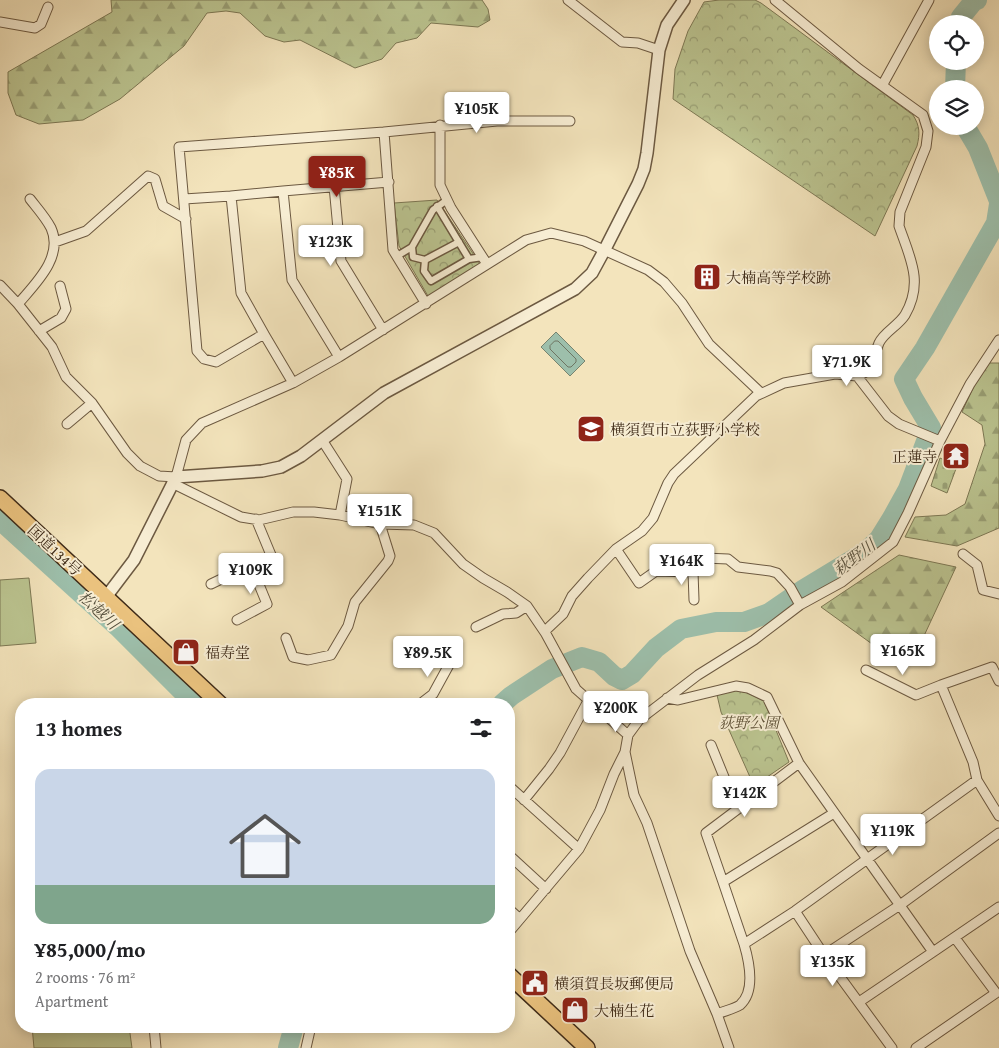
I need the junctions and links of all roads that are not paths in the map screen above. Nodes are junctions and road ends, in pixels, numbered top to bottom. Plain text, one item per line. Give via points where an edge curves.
1 (568, 0) edge
2 (684, 0) edge
3 (775, 0) edge
4 (929, 0) edge
5 (48, 7) dead end
6 (0, 22) edge
7 (659, 50) junction
8 (883, 84) junction
9 (570, 121) dead end
10 (440, 125) junction
11 (384, 132) junction
12 (389, 182) junction
13 (334, 186) junction
14 (283, 191) junction
15 (231, 196) junction
16 (30, 199) dead end
17 (184, 199) junction
18 (447, 200) junction
19 (437, 206) junction
20 (186, 219) junction
21 (55, 242) junction
22 (459, 242) junction
23 (412, 247) junction
24 (604, 251) junction
25 (397, 256) junction
26 (469, 259) junction
27 (425, 260) junction
28 (485, 261) junction
29 (0, 285) edge
30 (60, 286) dead end
31 (18, 304) junction
32 (426, 304) junction
33 (383, 330) junction
34 (39, 331) junction
35 (264, 334) junction
36 (999, 340) edge
37 (339, 357) junction
38 (857, 376) junction
39 (293, 383) junction
40 (761, 394) junction
41 (92, 403) junction
42 (67, 424) dead end
43 (322, 440) junction
44 (940, 441) junction
45 (174, 480) junction
46 (0, 498) edge
47 (340, 516) junction
48 (256, 519) junction
49 (380, 524) junction
50 (616, 549) junction
51 (963, 554) dead end
52 (251, 565) junction
53 (693, 572) junction
54 (211, 584) dead end
55 (999, 594) edge
56 (106, 597) junction
57 (694, 600) dead end
58 (799, 602) junction
59 (527, 606) junction
60 (237, 620) dead end
61 (476, 627) dead end
62 (545, 632) junction
63 (286, 638) dead end
64 (450, 663) dead end
65 (866, 670) dead end
66 (999, 681) edge
67 (941, 685) junction
68 (214, 698) edge
69 (428, 698) edge
70 (667, 698) junction
71 (588, 701) junction
72 (628, 734) junction
73 (711, 745) dead end
74 (625, 752) junction
75 (799, 763) junction
76 (977, 780) junction
77 (515, 792) edge
78 (524, 800) junction
79 (738, 809) junction
80 (834, 813) junction
81 (999, 816) edge
82 (999, 833) edge
83 (578, 849) junction
84 (868, 860) junction
85 (515, 861) edge
86 (723, 882) junction
87 (546, 889) junction
88 (900, 905) junction
89 (999, 907) edge
90 (795, 911) junction
91 (515, 914) edge
92 (520, 919) junction
93 (515, 925) edge
94 (955, 938) junction
95 (744, 944) junction
96 (934, 952) junction
97 (824, 955) junction
98 (515, 982) edge
99 (858, 1002) junction
100 (717, 1014) junction
101 (155, 1033) edge
102 (309, 1033) edge
103 (156, 1048) edge
104 (306, 1048) edge
105 (587, 1048) edge
106 (729, 1048) edge
107 (892, 1048) edge
108 (916, 1048) edge

1 - 7 street via 622,42 638,42
2 - 7 street via 667,25
3 - 8 street via 859,69
4 - 8 street
5 - 6 street via 41,24 35,28
7 - 24 street via 644,169
8 - 38 street via 923,115 928,131 924,154 899,220 914,272 913,294 904,315 879,342 872,366
9 - 10 street
10 - 11 street
10 - 18 street via 440,185
11 - 12 street
11 - 17 street via 179,147
12 - 13 street
12 - 25 street via 393,250
13 - 14 street
13 - 33 street via 341,260
14 - 15 street
14 - 37 street via 292,280
15 - 17 street
15 - 35 street via 241,293
16 - 21 street via 51,228
17 - 20 street
18 - 19 street
18 - 28 street
19 - 22 street
19 - 23 street
20 - 21 street via 163,206 155,179 148,176 86,231
20 - 35 street via 197,351 204,359 216,362
21 - 31 street via 50,263
22 - 26 street
22 - 27 street
23 - 25 street
23 - 27 street via 413,257
24 - 28 street via 584,241 551,233 526,240
24 - 40 street via 648,270 664,282 709,344
24 - 43 street via 592,273 575,289 384,393
25 - 32 street
26 - 27 street via 431,281 424,272
26 - 28 street
28 - 32 street
29 - 31 street
30 - 34 street via 66,309 60,318
31 - 34 street
32 - 33 street
33 - 37 street
34 - 41 street via 52,347 66,377
35 - 39 street
36 - 44 street via 970,384
37 - 39 street
38 - 40 street via 835,374 784,383
38 - 44 street via 888,416
39 - 45 street via 202,423 186,440
40 - 50 street via 674,474 653,518 642,531
41 - 42 street
41 - 45 street via 140,466
43 - 45 street via 281,467 262,472
43 - 47 street via 347,479
44 - 58 street via 893,542 842,582
45 - 48 street via 242,517
45 - 56 street via 134,560
46 - 56 highway, 国道134号
47 - 48 street via 293,512
47 - 49 street
48 - 52 street via 271,554
49 - 59 street via 414,525 434,533 463,564
49 - 63 street via 390,556 356,602 348,626 331,655 308,660 293,657
50 - 53 street via 639,583 656,571
50 - 62 street via 572,596 563,614
51 - 55 street via 977,565 983,590
52 - 54 street
52 - 60 street via 267,604
53 - 57 street
53 - 58 street via 696,564 704,558 728,559 738,567 777,573
56 - 68 highway, 国道134号
58 - 70 street via 754,640 698,674
59 - 61 street
59 - 62 street
62 - 71 street via 576,689
64 - 69 street
65 - 67 street via 916,695
66 - 67 street via 992,667
67 - 76 street via 973,762
70 - 72 street via 639,720
70 - 75 street via 678,700 736,686 767,696
71 - 72 street
71 - 78 street via 560,753
72 - 74 street
73 - 79 street
74 - 83 street via 600,810
74 - 100 street via 634,795 690,951
75 - 79 street
75 - 80 street
76 - 81 street
76 - 84 street
77 - 78 street
78 - 83 street
79 - 86 street via 706,833
80 - 84 street
80 - 86 street
82 - 88 street
83 - 87 street
84 - 88 street
84 - 90 street
85 - 87 street
86 - 95 street
87 - 92 street
88 - 96 street
88 - 97 street
89 - 94 street
90 - 95 street
90 - 97 street
91 - 92 street
92 - 93 street
94 - 96 street
94 - 108 street via 996,992
95 - 100 street via 751,977 746,994 740,1005
96 - 99 street
97 - 99 street
98 - 105 highway
99 - 107 street
100 - 106 street
101 - 103 street
102 - 104 street

